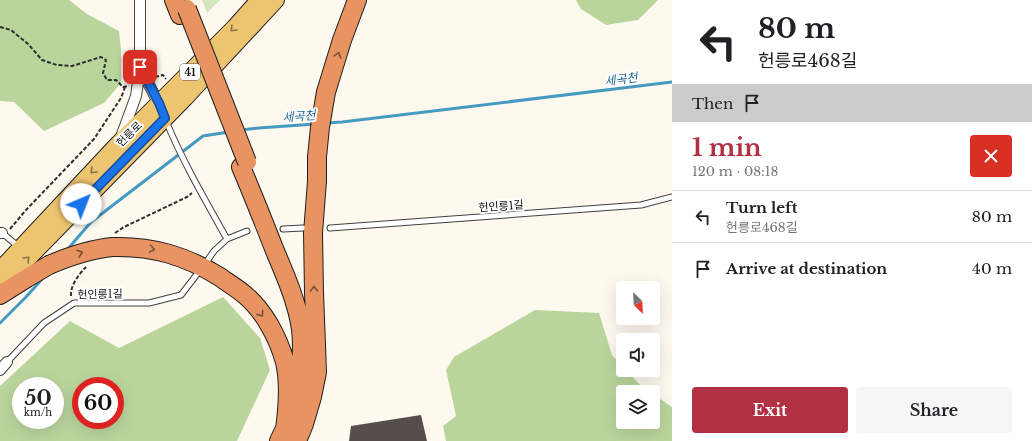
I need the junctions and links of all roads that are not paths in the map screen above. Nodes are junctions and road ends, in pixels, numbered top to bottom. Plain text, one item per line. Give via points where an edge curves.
1 (140, 0) edge
2 (260, 0) edge
3 (276, 0) edge
4 (357, 0) edge
5 (181, 6) edge
6 (143, 81) junction
7 (162, 110) junction
8 (119, 143) junction
9 (244, 165) junction
10 (672, 197) edge
11 (303, 228) dead end
12 (330, 228) dead end
13 (283, 229) dead end
14 (247, 231) dead end
15 (2, 233) edge
16 (227, 239) junction
17 (20, 248) junction
18 (0, 270) edge
19 (0, 287) edge
20 (0, 295) edge
21 (7, 362) joint
22 (0, 370) edge
23 (304, 424) junction
24 (287, 437) edge

1 - 6 street via 140,67
2 -> 7 main road, 헌릉로 / 41 via 174,88
3 - 7 main road, 헌릉로 / 41 via 190,92
23 -> 4 highway via 317,372 313,233 320,127 326,92
5 - 9 highway
6 - 7 street
6 - 8 street
7 - 8 main road, 헌릉로 / 41
7 - 16 lane via 195,182
19 -> 7 main road, 헌릉로 / 41
8 -> 17 main road, 헌릉로 / 41
9 - 23 highway via 296,284 304,312 310,343 311,373
9 - 24 highway via 290,287 301,329 299,376
10 - 12 lane, 헌인릉1길 via 641,205
11 - 13 lane
14 - 16 lane, 헌인릉1길
15 - 17 lane
16 - 21 lane, 헌인릉1길 via 214,251 181,295 149,303 74,303 44,323
17 - 18 main road, 헌릉로 / 41
20 -> 24 highway, bridge via 49,265 81,252 99,248 138,247 185,258 245,294 273,333 285,362 288,385
21 - 22 street
23 - 24 highway

